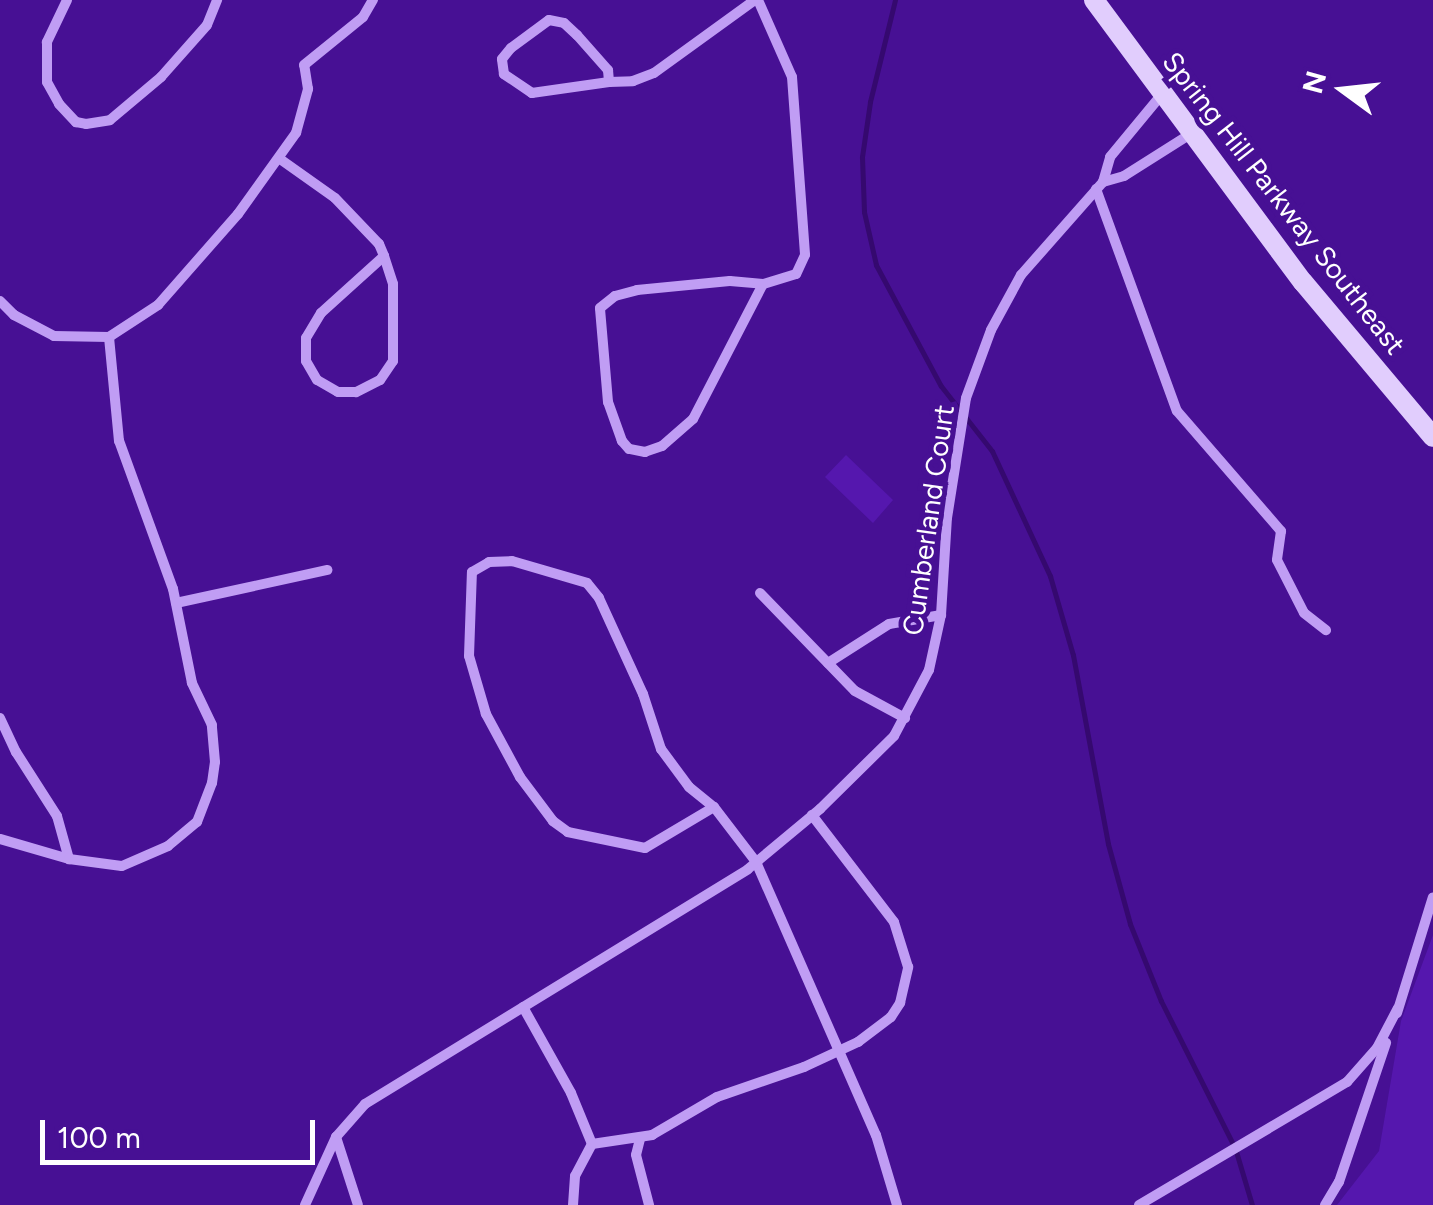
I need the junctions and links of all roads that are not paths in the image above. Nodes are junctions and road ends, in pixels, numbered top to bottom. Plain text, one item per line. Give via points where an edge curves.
1 (68, 0) edge
2 (217, 0) edge
3 (374, 0) edge
4 (757, 0) edge
5 (1094, 0) edge
6 (608, 82) junction
7 (1163, 93) junction
8 (1192, 133) junction
9 (280, 159) junction
10 (1100, 185) junction
11 (384, 256) junction
12 (764, 284) junction
13 (0, 301) edge
14 (109, 337) junction
15 (1431, 433) edge
16 (327, 570) dead end
17 (760, 593) dead end
18 (176, 603) junction
19 (941, 615) junction
20 (1326, 630) dead end
21 (828, 663) junction
22 (0, 718) edge
23 (905, 718) junction
24 (714, 807) junction
25 (812, 814) junction
26 (0, 838) edge
27 (69, 859) junction
28 (756, 862) junction
29 (1433, 897) edge
30 (522, 1007) junction
31 (1398, 1008) junction
32 (839, 1051) junction
33 (336, 1138) junction
34 (640, 1140) junction
35 (592, 1144) junction
36 (305, 1205) edge
37 (358, 1205) edge
38 (573, 1205) edge
39 (649, 1205) edge
40 (897, 1205) edge
41 (1139, 1205) edge
42 (1325, 1205) edge

1 - 2 street via 46,42 48,82 59,104 86,124 110,120 161,77 207,24
3 - 9 street via 304,65 308,90 296,133
4 - 6 street via 662,68 633,82
4 - 12 street via 792,76 805,255 796,274
5 - 7 street, Spring Hill Parkway Southeast
6 - 6 street via 532,93 504,74 502,59 533,28 556,20 608,70
7 - 8 street, Spring Hill Parkway Southeast
7 - 10 street, Cumberland Court via 1110,158
8 - 10 street, Cumberland Court
8 - 15 street, Spring Hill Parkway Southeast via 1303,282
9 - 11 street via 335,198
9 - 14 street via 176,287
10 - 19 street, Cumberland Court via 1020,276 991,330 966,398 947,518
10 - 20 street via 1178,411 1280,531 1277,560 1304,613
11 - 11 street via 321,313 306,338 306,361 318,380 338,392 380,380 393,362 394,284
12 - 12 street via 693,419 662,446 646,452 629,448 608,402 598,315 605,301 679,284
13 - 14 street via 54,336
14 - 18 street via 119,440
16 - 18 street
17 - 21 street
18 - 27 street via 192,683 212,725 215,762 205,806 186,833 130,864
19 - 21 street via 874,630
19 - 23 street, Cumberland Court via 928,670
21 - 23 street via 871,702
22 - 27 street via 57,816
23 - 25 street, Cumberland Court
24 - 24 street via 689,788 661,749 630,662 586,583 512,561 489,562 472,572 468,628 474,683 520,778 552,821 584,836 645,848
24 - 28 street
25 - 28 street, Cumberland Court
25 - 32 street via 882,903 907,953 906,986 891,1016
26 - 27 street
28 - 30 street, Cumberland Court
28 - 32 street
29 - 31 street
30 - 33 street, Cumberland Court via 365,1104
30 - 35 street
31 - 41 street via 1377,1048 1336,1090
31 - 42 street via 1339,1182
32 - 34 street via 718,1097
32 - 40 street via 876,1135
33 - 36 street, Cumberland Court
33 - 37 street
34 - 35 street
34 - 39 street via 636,1155
35 - 38 street via 575,1176

